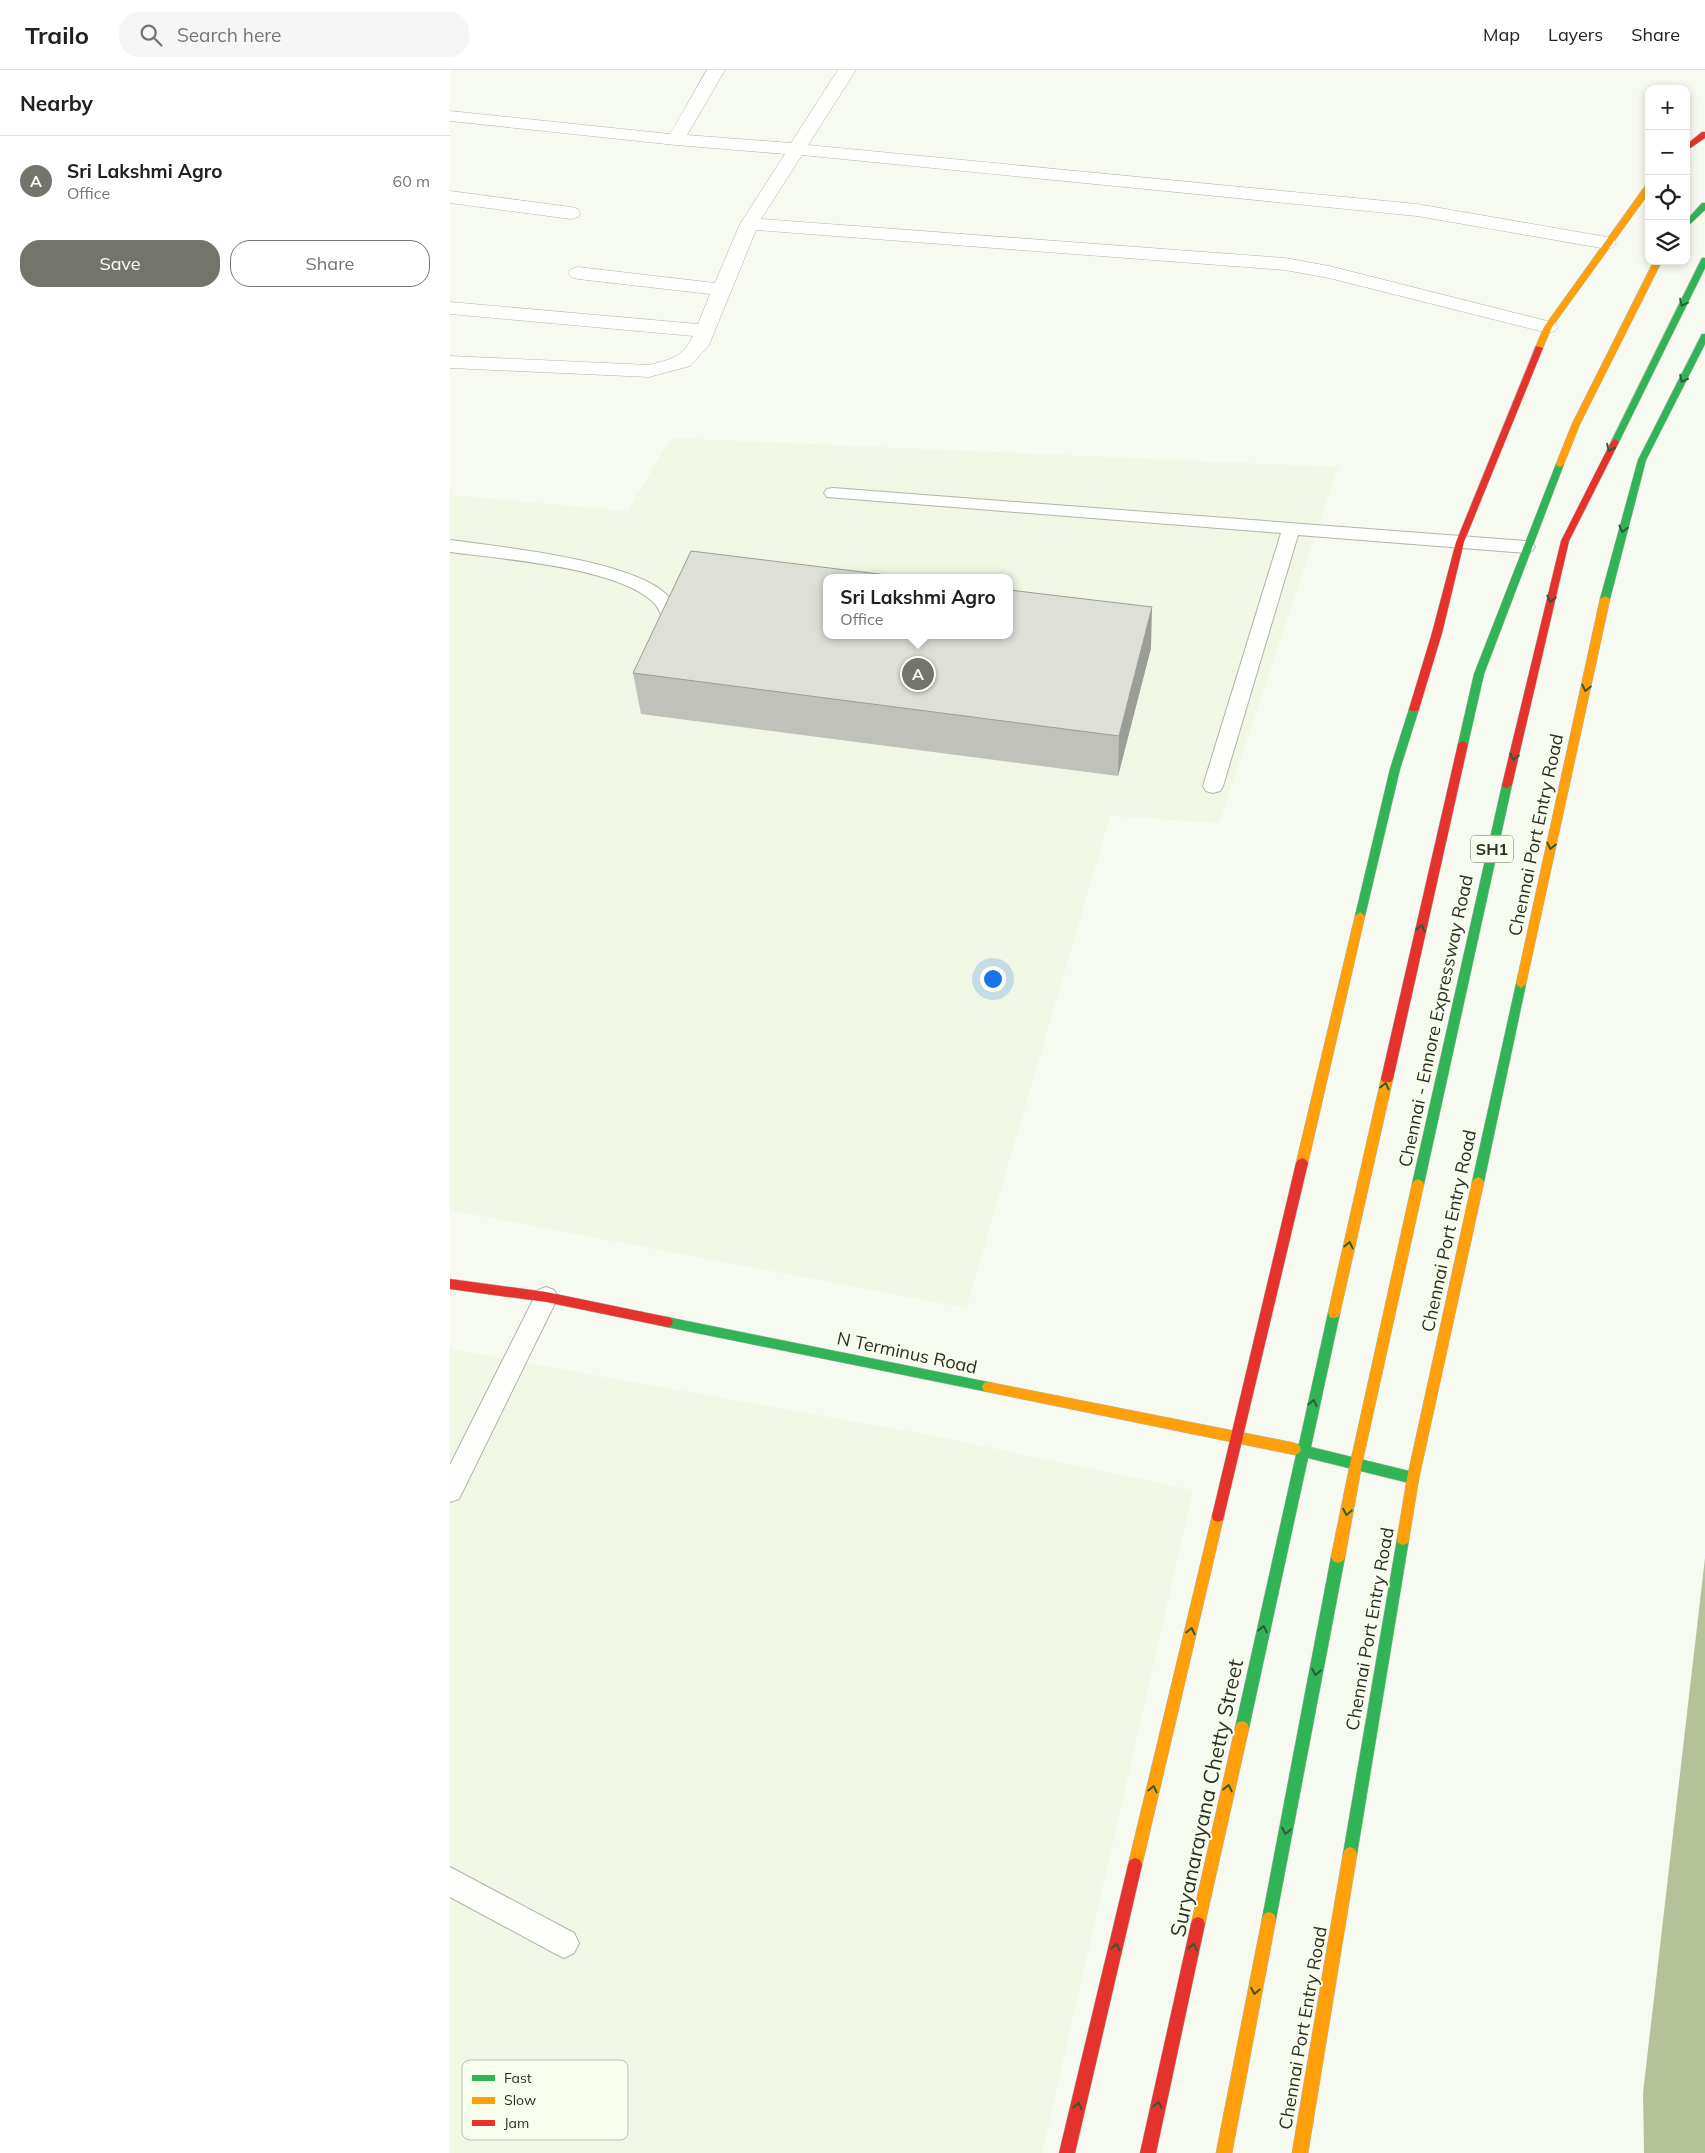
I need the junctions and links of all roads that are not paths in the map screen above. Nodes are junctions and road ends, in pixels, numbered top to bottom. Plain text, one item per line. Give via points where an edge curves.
1 (716, 70) edge
2 (847, 70) edge
3 (450, 116) edge
4 (1705, 134) edge
5 (676, 140) junction
6 (1690, 146) edge
7 (796, 149) junction
8 (1645, 192) edge
9 (450, 198) edge
10 (1705, 205) edge
11 (571, 213) dead end
12 (1690, 222) edge
13 (749, 224) junction
14 (1607, 243) junction
15 (1705, 260) edge
16 (1656, 265) edge
17 (578, 273) dead end
18 (720, 289) junction
19 (450, 308) edge
20 (1548, 327) junction
21 (705, 332) junction
22 (1705, 336) edge
23 (450, 362) edge
24 (833, 493) dead end
25 (1291, 529) junction
26 (1460, 542) junction
27 (450, 546) edge
28 (1526, 547) junction
29 (671, 618) edge
30 (1212, 786) dead end
31 (450, 1284) edge
32 (546, 1297) junction
33 (1236, 1439) junction
34 (1303, 1451) junction
35 (1356, 1464) junction
36 (1413, 1478) junction
37 (450, 1491) edge
38 (450, 1881) edge
39 (564, 1943) dead end
40 (1067, 2153) edge
41 (1148, 2153) edge
42 (1224, 2153) edge
43 (1300, 2153) edge

1 - 5 street
2 - 7 street
3 - 5 street
4 - 6 main road
5 - 7 street
7 - 13 street
7 - 14 street via 1417,210
8 - 14 main road
9 - 11 street
10 - 12 main road
13 - 18 street
13 - 20 street via 1284,264 1329,272
14 - 20 main road
15 -> 35 main road, Chennai - Ennore Expressway Road / SH1 via 1565,541 1492,847
16 - 28 main road, Chennai - Ennore Expressway Road via 1576,424
17 - 18 street
18 - 21 street
19 - 21 street
20 - 26 main road
21 - 23 street via 699,345 683,362 649,371
22 -> 36 main road, Chennai Port Entry Road via 1642,460 1611,573
24 - 25 lane
25 - 26 lane
25 - 30 lane
26 - 28 lane
26 - 33 main road via 1437,633 1395,769
27 - 29 lane via 596,570 640,584 661,599
34 -> 28 main road, Chennai - Ennore Expressway Road via 1479,674
31 - 32 main road, N Terminus Road
32 - 33 main road, N Terminus Road
32 - 37 lane
33 - 34 main road, N Terminus Road
40 -> 33 main road
34 - 35 main road, N Terminus Road
41 -> 34 main road, Suryanarayana Chetty Street
35 - 36 main road, N Terminus Road
35 -> 42 main road
36 - 43 main road, Chennai Port Entry Road
38 - 39 lane

